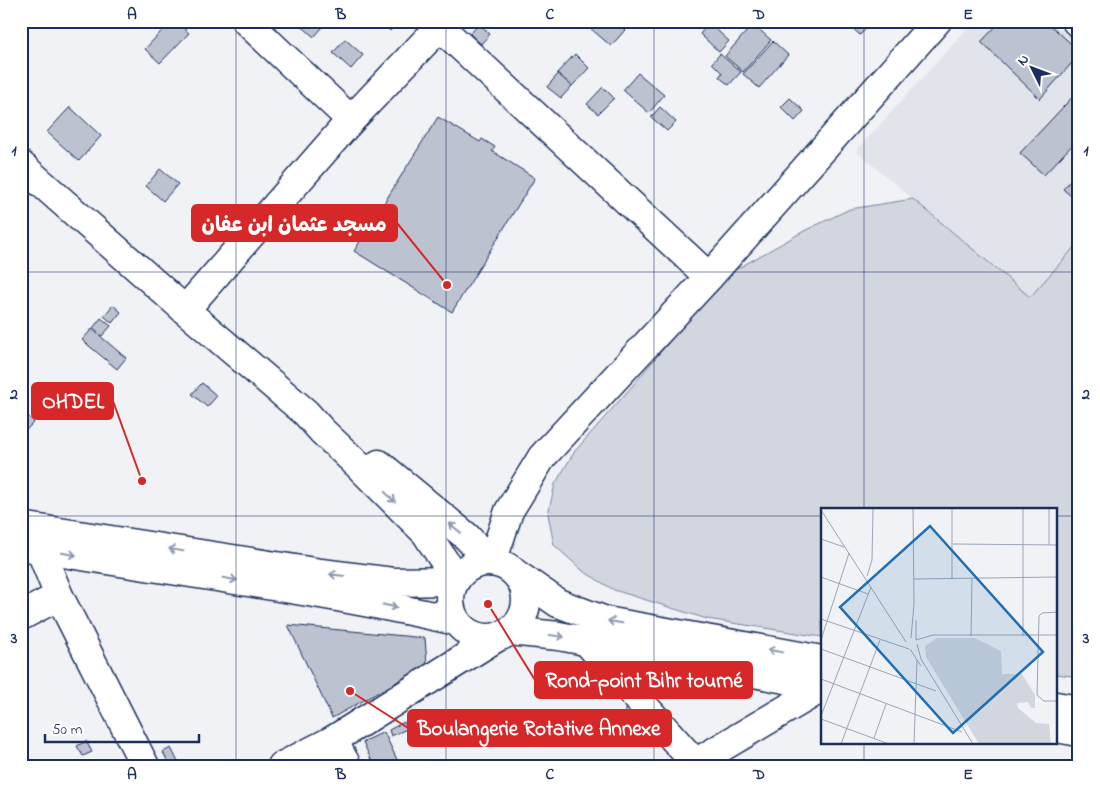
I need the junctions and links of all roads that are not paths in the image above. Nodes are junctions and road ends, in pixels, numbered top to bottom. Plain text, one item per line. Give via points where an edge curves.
1 (246, 21) edge
2 (1076, 21) edge
3 (934, 22) edge
4 (443, 24) edge
5 (1079, 24) edge
6 (352, 120) junction
7 (21, 165) edge
8 (709, 277) junction
9 (184, 310) junction
10 (306, 413) junction
11 (21, 526) edge
12 (31, 548) edge
13 (499, 566) junction
14 (456, 580) junction
15 (59, 596) junction
16 (21, 616) edge
17 (456, 621) junction
18 (504, 634) junction
19 (587, 642) junction
20 (821, 660) edge
21 (821, 687) edge
22 (821, 688) edge
23 (1058, 706) edge
24 (1079, 710) edge
25 (1058, 728) edge
26 (1079, 732) edge
27 (333, 740) junction
28 (694, 765) edge
29 (145, 766) edge
30 (282, 766) edge
31 (347, 766) edge

1 - 6 street
2 - 5 street
3 - 8 street
4 - 6 street
4 - 8 street
6 - 9 street
7 - 9 street
8 - 13 street via 542,457 509,511
9 - 10 street
13 -> 10 street via 332,427
10 -> 14 street via 426,533
14 -> 11 street via 393,582
12 - 15 street
12 -> 17 street via 322,594
13 - 14 street via 480,563 462,572
13 - 18 street via 522,582 526,604 517,624
20 -> 13 street via 606,621 558,603
14 - 17 street via 450,597
15 - 16 street
15 - 29 street
17 - 18 street via 475,636 487,638
18 -> 19 street via 560,636
18 - 27 street
19 - 21 street
19 - 28 street
22 - 28 street
23 - 24 street
25 - 26 street
27 - 30 street
27 - 31 street

